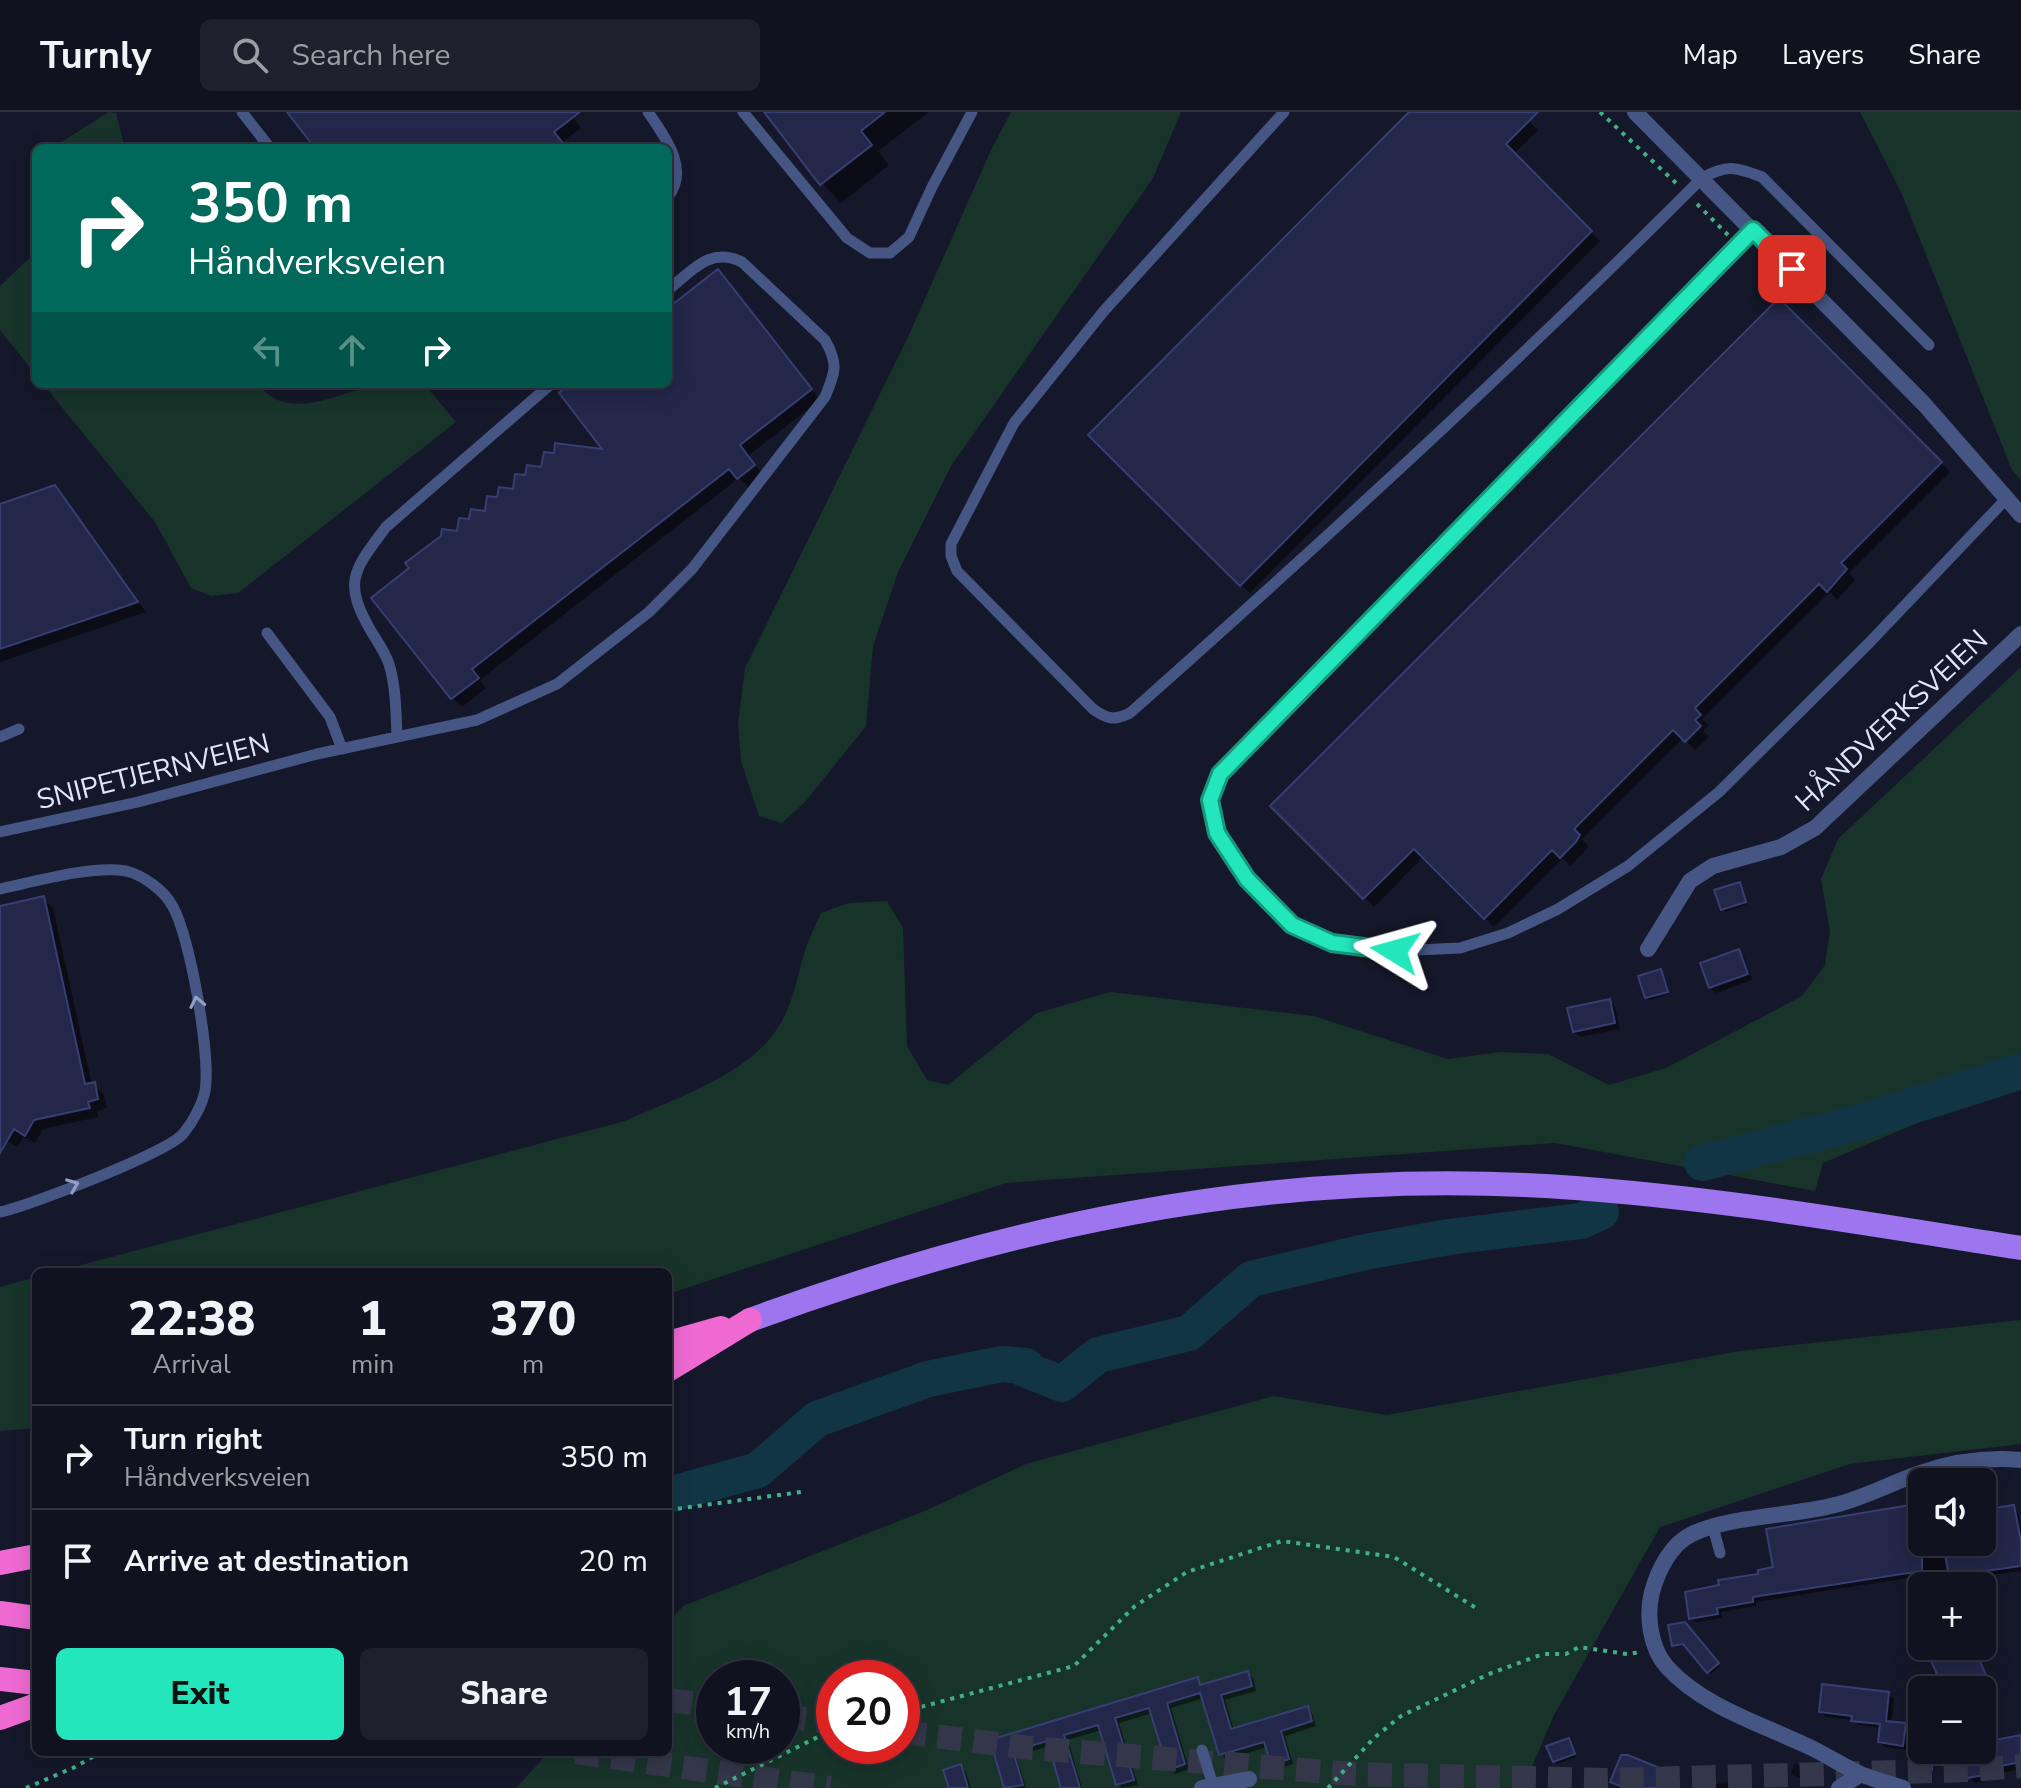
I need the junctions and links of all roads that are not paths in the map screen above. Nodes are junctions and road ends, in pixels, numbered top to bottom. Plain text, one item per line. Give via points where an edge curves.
1 (242, 112) edge
2 (648, 112) edge
3 (743, 112) edge
4 (972, 112) edge
5 (1284, 112) edge
6 (1635, 112) edge
7 (267, 144) edge
8 (667, 144) edge
9 (672, 153) edge
10 (1702, 178) junction
11 (672, 192) edge
12 (1753, 230) junction
13 (672, 287) edge
14 (1929, 345) dead end
15 (546, 388) edge
16 (2007, 498) junction
17 (2021, 515) edge
18 (267, 633) dead end
19 (2021, 634) edge
20 (19, 729) dead end
21 (0, 737) edge
22 (397, 737) junction
23 (342, 749) junction
24 (0, 832) edge
25 (0, 889) edge
26 (1648, 949) dead end
27 (0, 1212) edge
28 (2021, 1248) edge
29 (750, 1320) junction
30 (672, 1342) edge
31 (672, 1368) edge
32 (2021, 1460) edge
33 (1961, 1468) edge
34 (1908, 1484) edge
35 (1713, 1527) junction
36 (1720, 1553) dead end
37 (32, 1557) edge
38 (0, 1563) edge
39 (3, 1613) edge
40 (32, 1617) edge
41 (0, 1679) edge
42 (32, 1683) edge
43 (32, 1706) edge
44 (0, 1718) edge
45 (1202, 1750) dead end
46 (1861, 1774) junction
47 (1249, 1779) dead end
48 (1207, 1786) edge
49 (1839, 1788) edge
50 (1903, 1788) edge

1 - 7 lane
2 - 8 lane
3 - 4 lane via 847,238 870,253 890,253 909,237
5 - 10 lane via 1103,312 1014,423 951,544 957,571 1106,718 1130,713 1257,600 1567,312
6 - 10 street
9 - 11 lane via 678,174
10 - 12 street
10 - 14 lane via 1722,167 1762,177
12 - 16 street via 1924,404
12 - 16 lane via 1220,774 1210,800 1217,833 1247,879 1292,925 1332,943 1395,951 1460,948 1558,909 1628,866 1719,792
13 - 22 lane, SNIPETJERNVEIEN via 714,257 728,255 742,262 825,340 835,357 825,397 692,569 649,612 557,684 477,720
15 - 22 lane via 386,527 355,574 354,597 388,660
16 - 17 street
18 - 23 lane via 330,717
19 - 26 street, HÅNDVERKSVEIEN via 1815,828 1781,847 1713,866 1690,881
20 - 21 lane
22 - 23 lane, SNIPETJERNVEIEN
23 - 24 lane, SNIPETJERNVEIEN
27 -> 25 lane via 157,1151 181,1136 205,1092 206,1044 187,951 165,894 127,871 98,871
28 - 29 main road via 1592,1189 1465,1184 1333,1187 1212,1199 1061,1225 859,1281
29 - 30 highway
29 - 31 highway
32 - 33 street via 1994,1457
34 - 35 street via 1834,1506
35 - 36 lane
35 - 46 street via 1677,1544 1656,1576 1649,1601 1656,1650 1666,1666 1716,1703
37 - 38 highway
39 - 40 highway
41 - 42 highway
43 - 44 highway
45 - 48 lane
46 - 49 street
46 - 50 street
47 - 48 street

